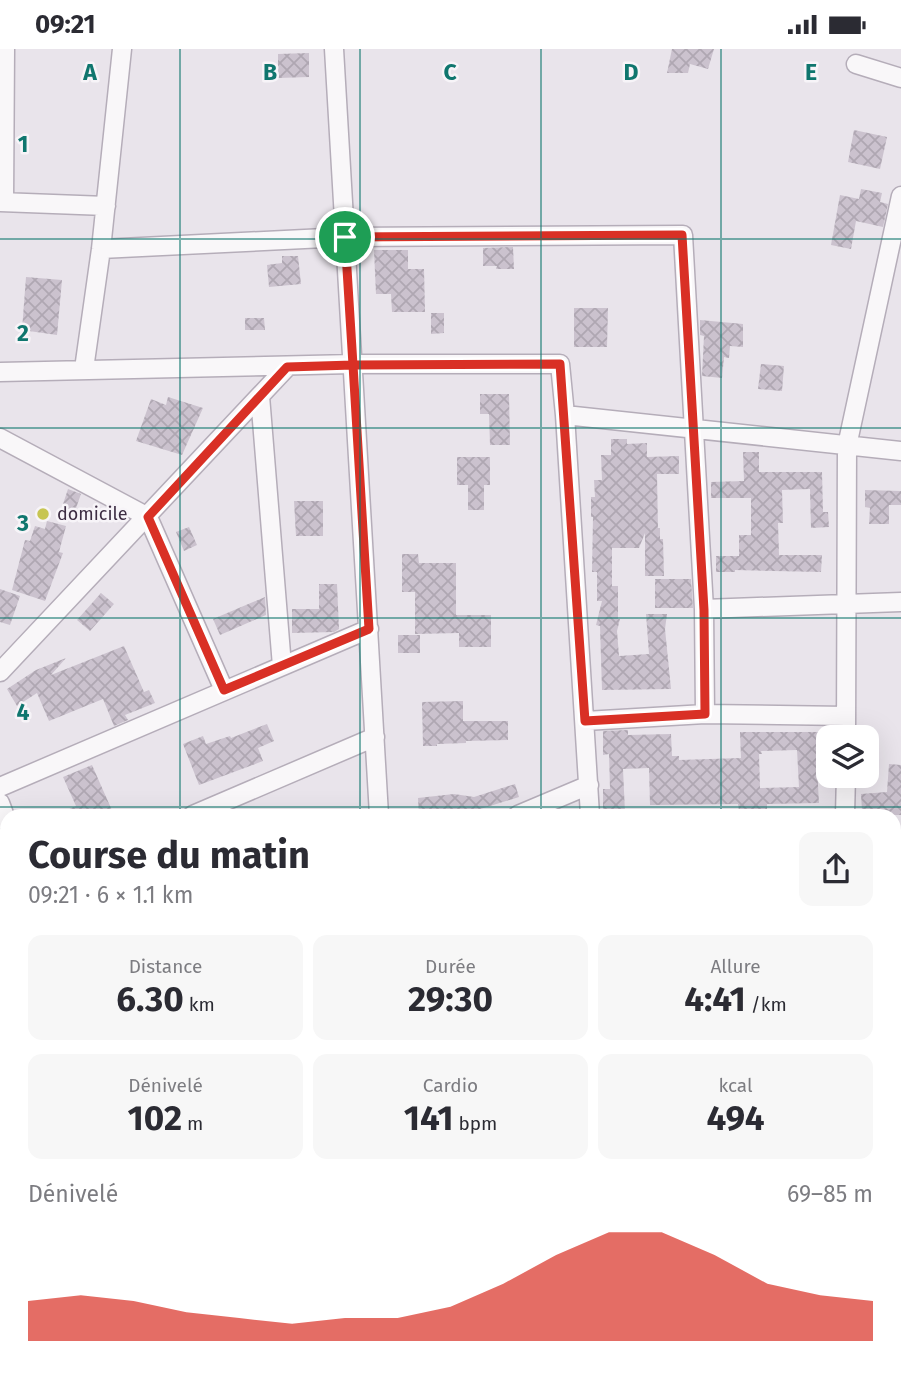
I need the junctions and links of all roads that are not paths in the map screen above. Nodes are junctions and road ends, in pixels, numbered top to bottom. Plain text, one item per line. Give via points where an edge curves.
1 (5, 49) edge
2 (122, 49) edge
3 (334, 49) edge
4 (856, 64) dead end
5 (901, 78) edge
6 (901, 196) edge
7 (2, 202) edge
8 (106, 206) junction
9 (345, 237) junction
10 (101, 249) junction
11 (353, 365) junction
12 (287, 367) junction
13 (84, 369) junction
14 (0, 372) edge
15 (260, 396) junction
16 (565, 415) junction
17 (693, 429) junction
18 (0, 438) edge
19 (847, 446) junction
20 (901, 451) edge
21 (148, 517) junction
22 (901, 602) edge
23 (847, 604) junction
24 (704, 610) junction
25 (369, 629) junction
26 (282, 666) junction
27 (0, 672) edge
28 (224, 690) junction
29 (705, 714) junction
30 (846, 716) junction
31 (585, 721) junction
32 (846, 725) edge
33 (375, 737) junction
34 (589, 785) junction
35 (0, 787) edge
36 (846, 788) edge
37 (207, 809) edge
38 (379, 809) edge
39 (532, 809) edge
40 (590, 809) edge
41 (845, 809) edge

1 - 7 street
2 - 8 street
3 - 9 street
4 - 5 street
6 - 19 street
7 - 8 street
8 - 10 street
9 - 10 street
9 - 11 street
9 - 17 street via 682,235
10 - 13 street
11 - 12 street
11 - 16 street via 560,364
11 - 25 street
12 - 13 street
12 - 15 street
13 - 14 street
15 - 21 street
15 - 26 street
16 - 17 street
16 - 31 street
17 - 19 street
17 - 24 street
18 - 21 street
19 - 20 street
19 - 23 street
21 - 27 street
21 - 28 street
22 - 23 street
23 - 24 street
23 - 30 street
24 - 29 street
25 - 26 street
25 - 33 street
26 - 28 street
28 - 35 street
29 - 30 street
29 - 31 street
30 - 32 street
31 - 34 street
33 - 37 street
33 - 38 street
34 - 39 street
34 - 40 street
36 - 41 street

